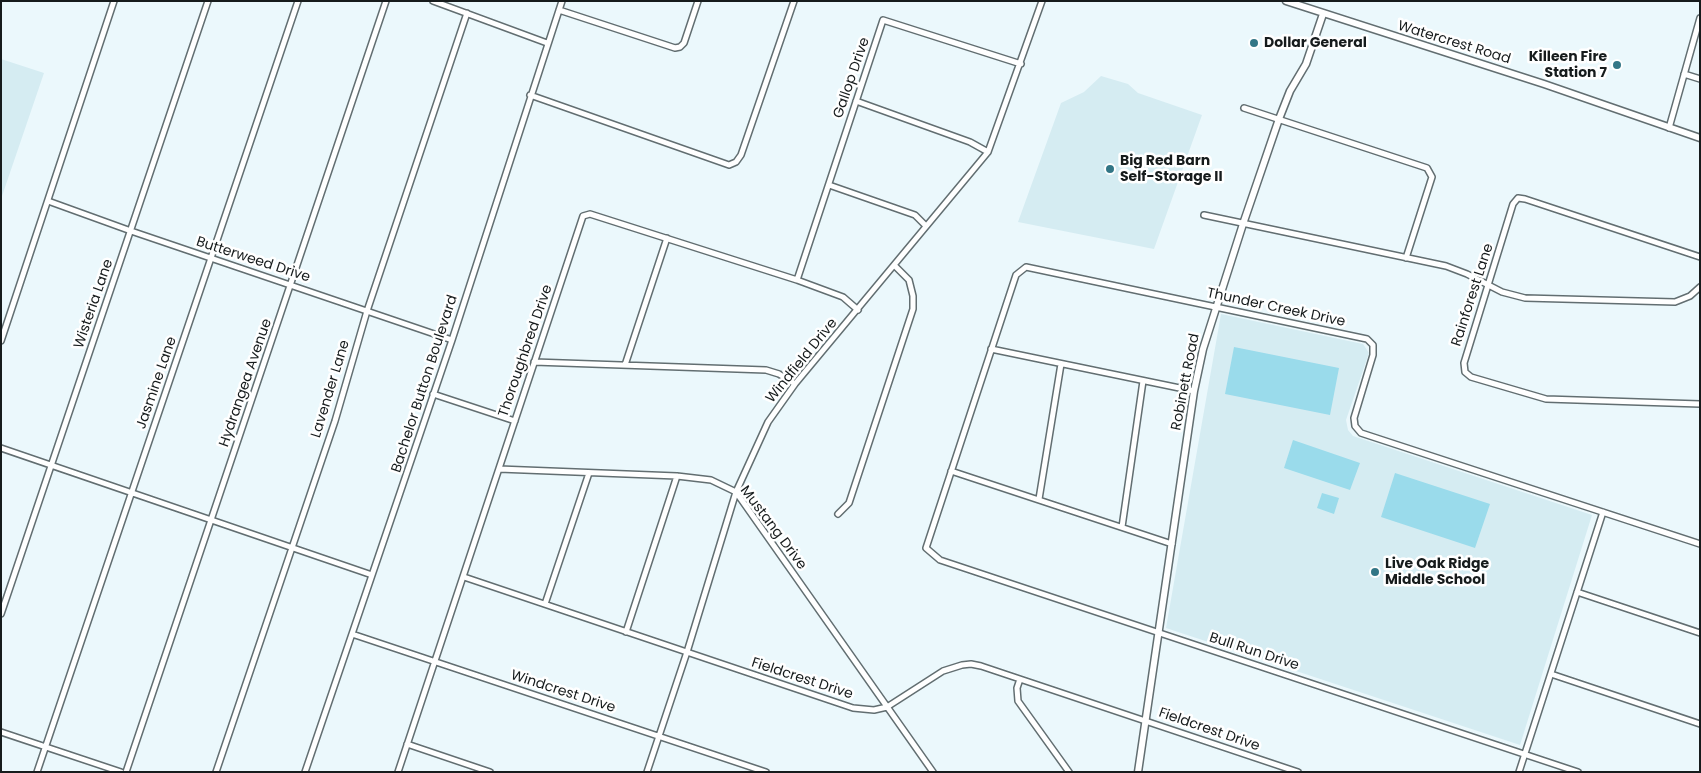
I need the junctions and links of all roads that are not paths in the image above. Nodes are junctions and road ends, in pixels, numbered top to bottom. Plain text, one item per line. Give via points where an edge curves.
1 (114, 1) edge
2 (208, 1) edge
3 (298, 1) edge
4 (386, 1) edge
5 (433, 1) edge
6 (562, 1) edge
7 (698, 1) edge
8 (794, 1) edge
9 (1042, 1) edge
10 (1286, 1) edge
11 (559, 10) junction
12 (468, 13) junction
13 (1323, 14) junction
14 (1700, 18) edge
15 (548, 43) junction
16 (1021, 64) junction
17 (1684, 74) junction
18 (1700, 79) edge
19 (530, 95) junction
20 (856, 100) junction
21 (1244, 108) dead end
22 (1279, 119) junction
23 (1669, 128) junction
24 (1700, 138) edge
25 (988, 152) junction
26 (829, 185) junction
27 (48, 201) junction
28 (1204, 215) dead end
29 (1243, 224) junction
30 (926, 226) junction
31 (130, 231) junction
32 (667, 238) junction
33 (1700, 257) edge
34 (210, 258) junction
35 (1406, 258) junction
36 (894, 265) junction
37 (797, 280) junction
38 (291, 285) junction
39 (1489, 285) junction
40 (1700, 287) edge
41 (1216, 306) junction
42 (858, 310) junction
43 (367, 311) junction
44 (452, 340) junction
45 (1, 341) edge
46 (991, 349) junction
47 (534, 362) junction
48 (1061, 364) junction
49 (626, 365) junction
50 (1143, 381) junction
51 (795, 384) junction
52 (1194, 391) junction
53 (433, 394) junction
54 (1700, 404) edge
55 (515, 421) junction
56 (1, 448) edge
57 (51, 465) junction
58 (499, 469) junction
59 (951, 471) junction
60 (589, 473) junction
61 (677, 476) junction
62 (132, 492) junction
63 (736, 492) junction
64 (1040, 499) junction
65 (1602, 512) junction
66 (838, 514) dead end
67 (212, 520) junction
68 (1122, 527) junction
69 (1172, 544) junction
70 (1700, 544) edge
71 (292, 547) junction
72 (926, 548) joint
73 (372, 575) junction
74 (464, 577) junction
75 (1577, 592) junction
76 (545, 604) junction
77 (1, 614) edge
78 (626, 632) junction
79 (1160, 633) junction
80 (1700, 633) edge
81 (352, 634) junction
82 (686, 652) junction
83 (436, 661) junction
84 (1551, 674) junction
85 (1020, 679) junction
86 (887, 707) junction
87 (1147, 721) junction
88 (1700, 724) edge
89 (1, 732) edge
90 (659, 736) junction
91 (407, 744) junction
92 (46, 747) junction
93 (1525, 754) junction
94 (37, 772) edge
95 (121, 772) edge
96 (126, 772) edge
97 (216, 772) edge
98 (305, 772) edge
99 (398, 772) edge
100 (490, 772) edge
101 (647, 772) edge
102 (766, 772) edge
103 (933, 772) edge
104 (1069, 772) edge
105 (1138, 772) edge
106 (1298, 772) edge
107 (1519, 772) edge
108 (1578, 772) edge

1 - 27 street
2 - 31 street, Wisteria Lane
3 - 34 street, Jasmine Lane
4 - 38 street, Hydrangea Avenue
5 - 12 street
6 - 11 street, Bachelor Button Boulevard
7 - 11 street via 684,43 675,48
8 - 19 street via 741,155 729,165
9 - 16 street, Windfield Drive
10 - 13 street, Watercrest Road
11 - 15 street, Bachelor Button Boulevard
12 - 15 street
12 - 43 street, Lavender Lane
13 - 22 street, Robinett Road via 1306,64
13 - 23 street, Watercrest Road via 1544,84
14 - 17 street
15 - 19 street, Bachelor Button Boulevard
16 - 20 street, Gallop Drive via 883,20
16 - 25 street, Windfield Drive
17 - 18 street
17 - 23 street
19 - 44 street, Bachelor Button Boulevard
20 - 25 street via 970,142
20 - 26 street, Gallop Drive
21 - 22 street
22 - 29 street, Robinett Road
22 - 35 street via 1427,168 1432,177
23 - 24 street, Watercrest Road
25 - 30 street, Windfield Drive
26 - 30 street via 915,215
26 - 37 street, Gallop Drive
27 - 31 street, Butterweed Drive
27 - 45 street
28 - 29 street
29 - 35 street
29 - 41 street, Robinett Road
30 - 36 street, Windfield Drive
31 - 34 street, Butterweed Drive
31 - 57 street, Wisteria Lane
32 - 37 street, Thoroughbred Drive
32 - 47 street, Thoroughbred Drive via 590,214 584,216
32 - 49 street
33 - 39 street, Rainforest Lane via 1518,198 1513,204
34 - 38 street, Butterweed Drive
34 - 62 street, Jasmine Lane
35 - 39 street via 1446,266
36 - 42 street, Windfield Drive
36 - 66 street via 909,280 913,308 849,503
37 - 42 street, Thoroughbred Drive via 843,297
38 - 43 street, Butterweed Drive
38 - 67 street, Hydrangea Avenue
39 - 40 street via 1525,298 1675,302 1690,296
39 - 54 street, Rainforest Lane via 1464,363 1465,372 1471,377 1546,399
41 - 46 street, Thunder Creek Drive via 1026,267 1016,276
41 - 52 street, Robinett Road via 1202,349
41 - 65 street, Thunder Creek Drive via 1367,339 1373,346 1373,355 1354,418 1354,426 1360,433
42 - 51 street, Windfield Drive
43 - 44 street, Butterweed Drive
43 - 71 street, Lavender Lane
44 - 53 street, Bachelor Button Boulevard
46 - 48 street
46 - 59 street, Thunder Creek Drive
47 - 49 street
47 - 55 street, Thoroughbred Drive
48 - 50 street
48 - 64 street
49 - 51 street via 766,370
50 - 52 street
50 - 68 street
51 - 63 street, Windfield Drive via 768,422
52 - 69 street, Robinett Road
53 - 55 street
53 - 73 street, Bachelor Button Boulevard
55 - 58 street, Thoroughbred Drive
56 - 57 street
57 - 62 street
57 - 77 street, Wisteria Lane
58 - 60 street, Mustang Drive
58 - 74 street, Thoroughbred Drive
59 - 64 street
59 - 72 street, Thunder Creek Drive
60 - 61 street, Mustang Drive
60 - 76 street
61 - 63 street, Mustang Drive via 711,480
61 - 78 street
62 - 67 street
62 - 92 street, Jasmine Lane
63 - 82 street, Windfield Drive
63 - 86 street, Mustang Drive
64 - 68 street
65 - 70 street, Thunder Creek Drive
65 - 75 street
67 - 71 street
67 - 96 street, Hydrangea Avenue
68 - 69 street
69 - 79 street, Robinett Road
71 - 73 street
71 - 97 street, Lavender Lane
72 - 79 street, Bull Run Drive via 940,560
73 - 81 street, Bachelor Button Boulevard
74 - 76 street, Fieldcrest Drive
74 - 83 street, Thoroughbred Drive
75 - 80 street
75 - 84 street
76 - 78 street, Fieldcrest Drive
78 - 82 street, Fieldcrest Drive
79 - 87 street, Robinett Road
79 - 93 street, Bull Run Drive
81 - 83 street, Windcrest Drive
81 - 98 street, Bachelor Button Boulevard
82 - 86 street, Fieldcrest Drive via 853,708
82 - 90 street, Windfield Drive
83 - 90 street, Windcrest Drive
83 - 91 street, Thoroughbred Drive
84 - 88 street
84 - 93 street
85 - 86 street, Fieldcrest Drive via 980,666 962,665 943,671
85 - 87 street, Fieldcrest Drive
85 - 104 street via 1018,701
86 - 103 street, Mustang Drive
87 - 105 street, Robinett Road
87 - 106 street, Fieldcrest Drive
89 - 92 street
90 - 101 street, Windfield Drive
90 - 102 street, Windcrest Drive
91 - 99 street, Thoroughbred Drive
91 - 100 street
92 - 94 street, Jasmine Lane
92 - 95 street
93 - 107 street
93 - 108 street, Bull Run Drive

